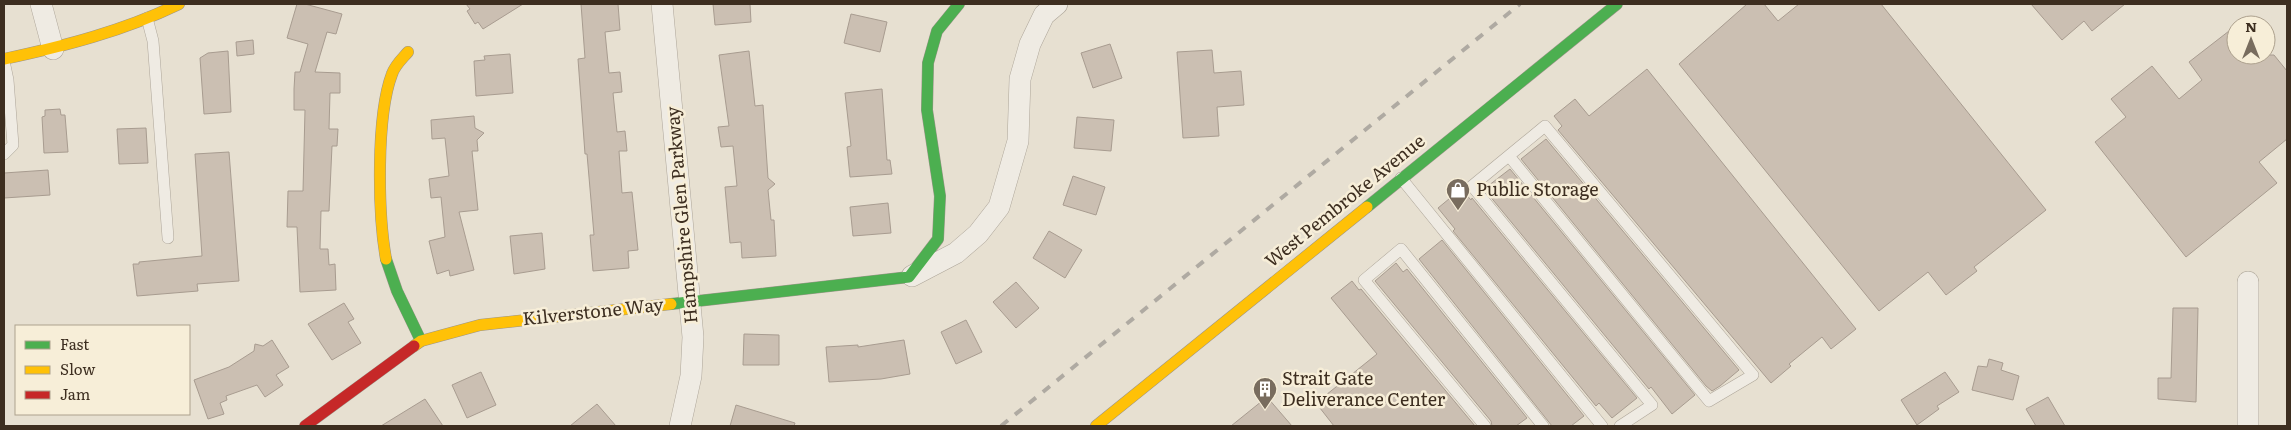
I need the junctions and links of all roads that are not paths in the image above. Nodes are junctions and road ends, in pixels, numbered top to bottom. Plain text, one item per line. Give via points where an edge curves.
1 (40, 4) edge
2 (179, 4) edge
3 (662, 4) edge
4 (959, 4) edge
5 (1057, 4) edge
6 (1617, 4) edge
7 (147, 18) junction
8 (53, 49) junction
9 (408, 52) dead end
10 (4, 60) edge
11 (4, 154) edge
12 (1509, 156) junction
13 (1401, 178) junction
14 (168, 238) dead end
15 (909, 277) junction
16 (2248, 282) dead end
17 (689, 302) junction
18 (421, 341) junction
19 (305, 426) edge
20 (680, 426) edge
21 (1096, 426) edge
22 (1485, 426) edge
23 (1543, 426) edge
24 (1602, 426) edge
25 (1620, 426) edge
26 (2248, 426) edge

1 - 8 street
2 - 7 street
3 - 17 street, Hampshire Glen Parkway
4 - 15 street via 936,31 928,63 927,110 940,196 938,239
5 - 15 street, Kilverstone Way via 1044,15 1030,44 1020,79 1018,141 999,207 978,234 956,253
6 - 13 street, West Pembroke Avenue
7 - 8 street
7 - 14 lane via 153,41
8 - 10 street
9 - 18 street via 392,72 385,99 381,216 386,258
10 - 11 lane via 13,145
12 - 12 lane via 1709,401 1753,375 1545,126
12 - 25 lane via 1472,186 1652,404
13 - 21 street, West Pembroke Avenue
13 - 24 lane
15 - 17 street, Kilverstone Way
16 - 26 street
17 - 18 street, Kilverstone Way via 480,325
17 - 20 street, Hampshire Glen Parkway via 692,337 690,376
18 - 19 street, Kilverstone Way
22 - 23 lane via 1364,280 1401,249

